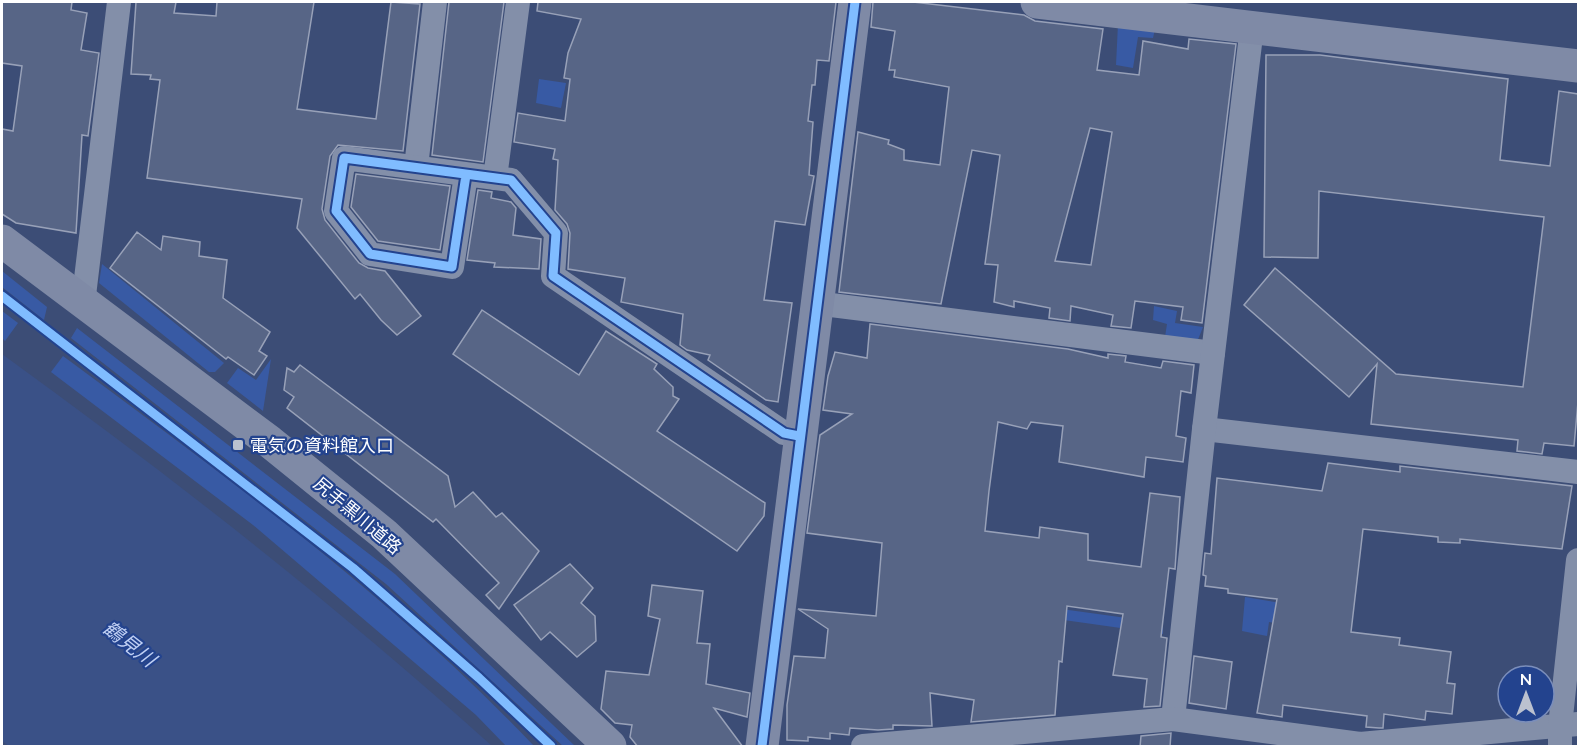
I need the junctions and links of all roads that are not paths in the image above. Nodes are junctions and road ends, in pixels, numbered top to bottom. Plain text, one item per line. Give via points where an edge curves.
1 (119, 2) edge
2 (435, 2) edge
3 (518, 2) edge
4 (855, 2) edge
5 (1037, 2) edge
6 (1252, 27) junction
7 (1578, 66) edge
8 (416, 167) junction
9 (466, 175) junction
10 (495, 178) junction
11 (2, 241) edge
12 (815, 303) junction
13 (83, 304) junction
14 (1213, 353) junction
15 (1204, 429) junction
16 (799, 436) junction
17 (1578, 471) edge
18 (1578, 560) edge
19 (1173, 719) junction
20 (1566, 732) edge
21 (1275, 739) edge
22 (610, 747) edge
23 (762, 747) edge
24 (863, 747) edge

1 - 13 street
2 - 8 street
3 - 10 street
4 - 12 street
5 - 6 street
6 - 7 street
6 - 14 street
8 - 9 street
8 - 9 street via 344,158 336,211 370,254 452,267
9 - 10 street
10 - 16 street via 512,180 556,233 553,276 784,433
11 - 13 street, 尻手黒川道路
12 - 14 street
12 - 16 street
13 - 22 street, 尻手黒川道路 via 270,442 384,534
14 - 15 street
15 - 17 street
15 - 19 street
16 - 23 street
18 - 20 street
19 - 21 street
19 - 24 street
20 - 21 street via 1360,744

